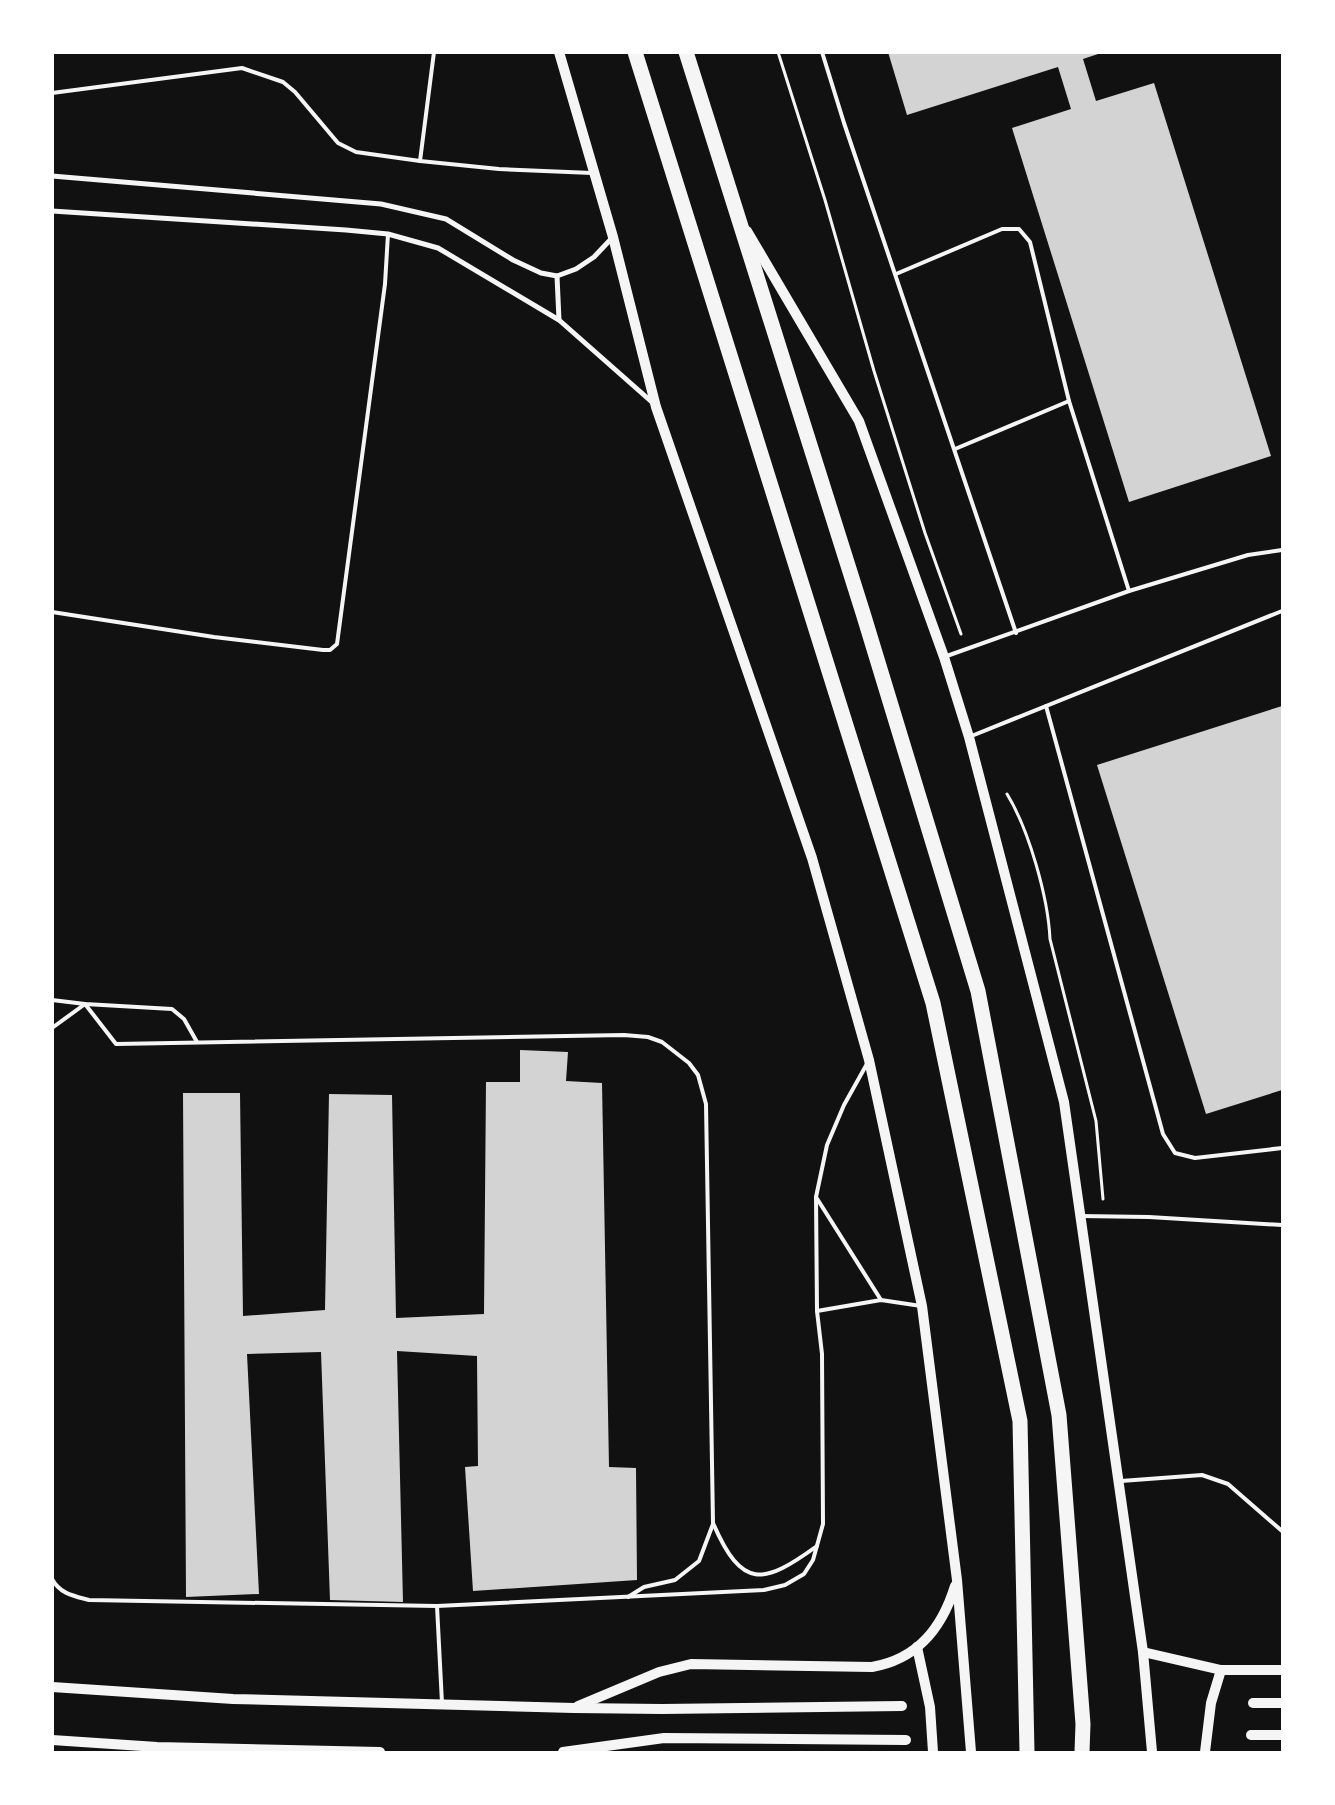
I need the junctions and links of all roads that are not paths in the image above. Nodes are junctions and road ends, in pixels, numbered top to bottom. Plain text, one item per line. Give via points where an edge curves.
1 (434, 52) edge
2 (559, 52) edge
3 (635, 52) edge
4 (686, 52) edge
5 (822, 52) edge
6 (52, 93) edge
7 (420, 161) junction
8 (594, 173) junction
9 (52, 176) edge
10 (735, 210) junction
11 (52, 211) edge
12 (388, 234) junction
13 (613, 237) junction
14 (896, 274) junction
15 (557, 276) junction
16 (559, 320) junction
17 (1068, 401) junction
18 (656, 407) junction
19 (955, 449) junction
20 (1282, 550) edge
21 (1129, 591) junction
22 (1282, 610) edge
23 (52, 612) edge
24 (1016, 633) junction
25 (944, 657) junction
26 (1046, 706) junction
27 (970, 737) junction
28 (52, 1000) edge
29 (85, 1004) junction
30 (52, 1028) edge
31 (197, 1042) junction
32 (869, 1060) junction
33 (1282, 1148) edge
34 (816, 1197) junction
35 (1080, 1216) junction
36 (1282, 1225) edge
37 (881, 1300) junction
38 (922, 1306) junction
39 (817, 1311) junction
40 (1118, 1481) junction
41 (713, 1523) junction
42 (1282, 1531) edge
43 (816, 1546) junction
44 (52, 1579) edge
45 (957, 1580) junction
46 (626, 1598) junction
47 (437, 1606) junction
48 (917, 1647) junction
49 (1142, 1652) junction
50 (1221, 1670) junction
51 (1282, 1670) edge
52 (52, 1688) edge
53 (442, 1703) junction
54 (1253, 1703) dead end
55 (1282, 1703) edge
56 (902, 1706) dead end
57 (574, 1708) junction
58 (1251, 1735) dead end
59 (1282, 1736) edge
60 (52, 1740) edge
61 (906, 1740) dead end
62 (380, 1752) edge
63 (563, 1752) edge
64 (570, 1752) edge
65 (933, 1752) edge
66 (970, 1752) edge
67 (1027, 1752) edge
68 (1082, 1752) edge
69 (1152, 1752) edge
70 (1205, 1752) edge

1 - 7 lane
2 - 8 main road
3 - 67 highway via 933,1003 1020,1421
4 - 10 highway
5 - 14 lane
6 - 7 lane via 242,68 282,82 295,92 338,142 356,152
7 - 8 lane
8 - 13 main road
9 - 15 street via 381,204 446,219 513,260
10 - 25 main road via 859,421
10 - 68 highway via 978,991 1059,1416 1083,1724
11 - 12 street
12 - 16 street via 438,248
12 - 23 lane via 385,284 338,644 330,650 323,650
13 - 15 street via 594,257
13 - 18 main road
14 - 17 lane via 1002,229 1019,229 1030,242
14 - 19 lane
15 - 16 street
16 - 18 street
17 - 19 lane
17 - 21 lane
18 - 32 main road via 812,858
19 - 24 lane
20 - 21 lane via 1248,555
21 - 24 lane
22 - 26 lane
24 - 25 lane
25 - 27 main road
26 - 27 lane
26 - 33 lane via 1163,1134 1175,1153 1195,1158
27 - 35 main road via 1064,1102
28 - 29 lane
29 - 30 lane
29 - 31 lane via 172,1009 184,1020
29 - 31 lane via 116,1044
31 - 41 lane via 648,1036 689,1063 698,1076 706,1104
32 - 34 lane via 827,1145
32 - 38 main road
34 - 37 lane
34 - 39 lane
35 - 36 lane
35 - 40 main road
37 - 38 lane
37 - 39 lane
38 - 45 main road
39 - 43 lane via 822,1354 824,1524
40 - 42 lane via 1202,1475 1228,1484
40 - 49 main road
41 - 43 lane via 737,1566 754,1574 770,1574 786,1568
41 - 46 lane via 699,1561 675,1580 644,1587
43 - 46 lane via 813,1560 804,1574 785,1585 764,1590
44 - 47 lane via 57,1588 89,1600
45 - 48 main road via 947,1610
45 - 66 main road
46 - 47 lane
47 - 53 lane
48 - 57 main road via 903,1657 872,1667 691,1664 659,1672
48 - 65 main road via 930,1707
49 - 50 main road
49 - 69 main road
50 - 51 main road
50 - 70 main road via 1211,1703
52 - 53 main road via 233,1699
53 - 57 main road
54 - 55 main road
56 - 57 main road
58 - 59 main road
60 - 62 main road
61 - 64 main road via 664,1738
63 - 64 main road

